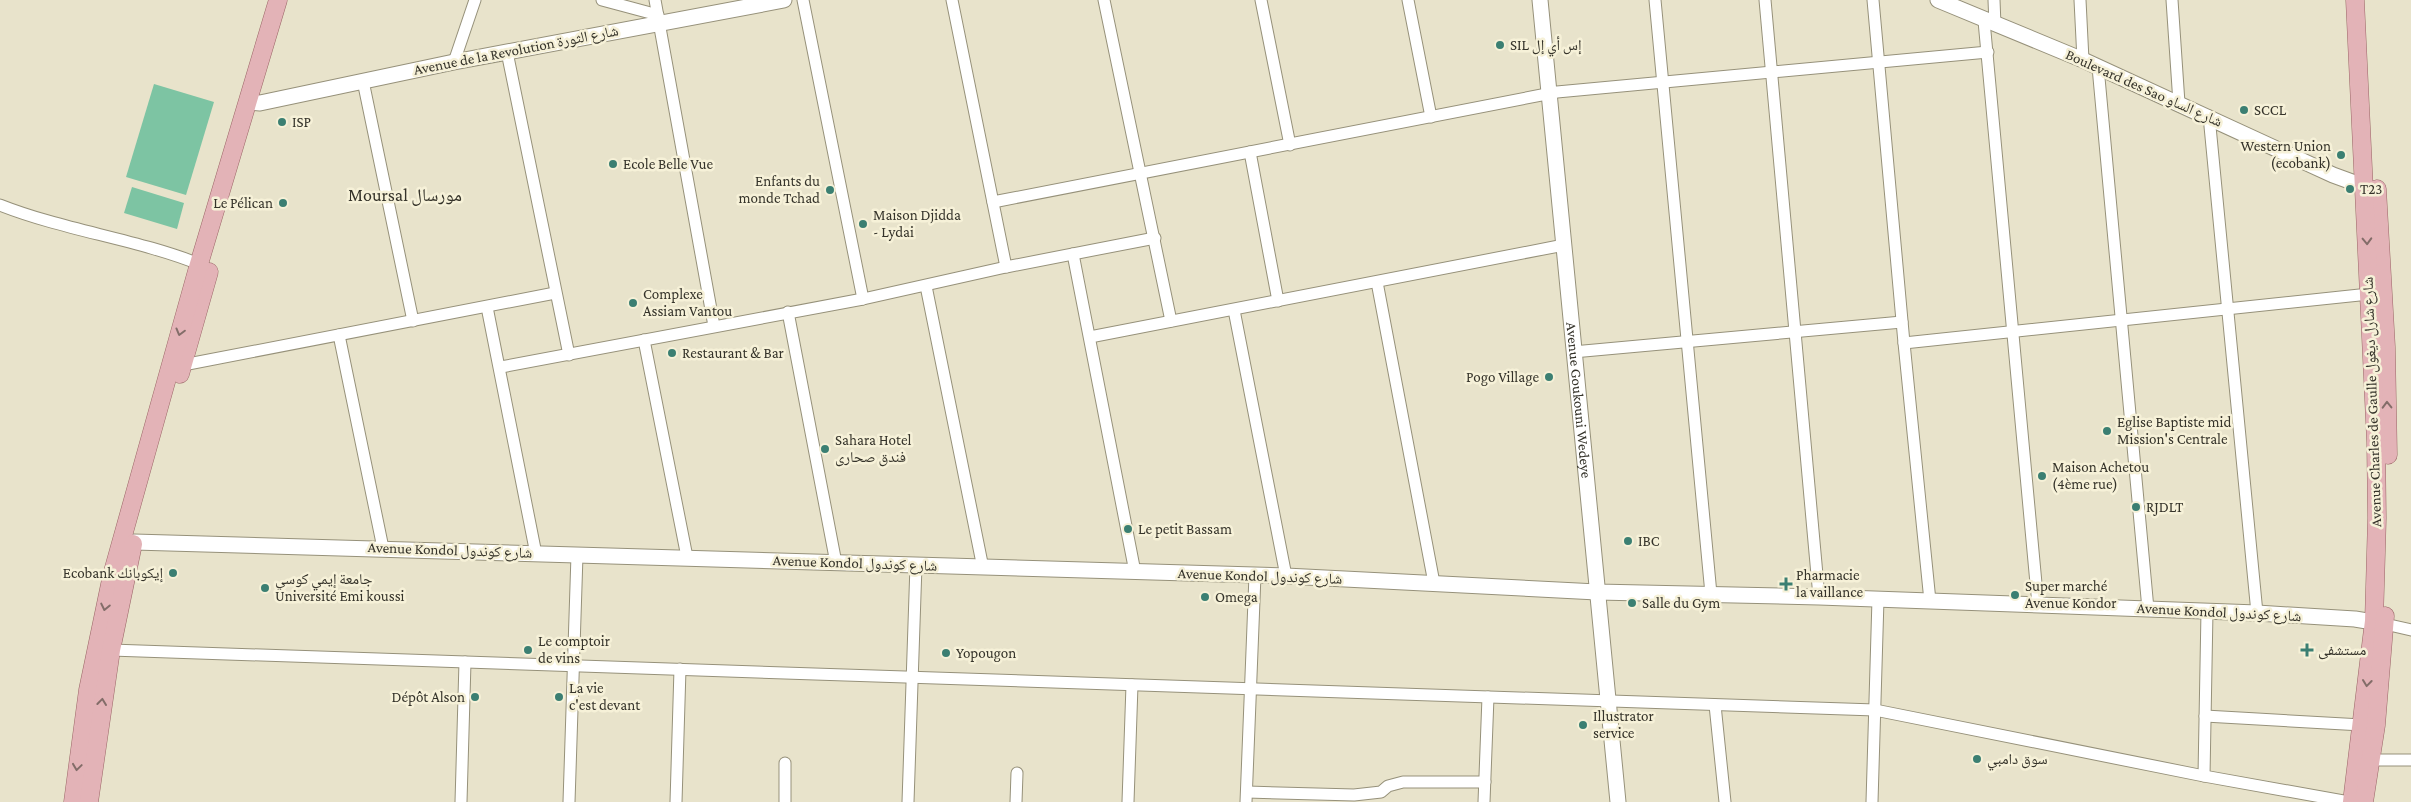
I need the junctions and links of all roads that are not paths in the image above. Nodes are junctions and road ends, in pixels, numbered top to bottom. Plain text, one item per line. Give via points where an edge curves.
1 (278, 0) edge
2 (290, 0) edge
3 (475, 0) edge
4 (602, 0) edge
5 (655, 0) edge
6 (784, 0) edge
7 (803, 0) edge
8 (952, 0) edge
9 (1104, 0) edge
10 (1261, 0) edge
11 (1408, 0) edge
12 (1540, 0) edge
13 (1548, 0) edge
14 (1656, 0) edge
15 (1765, 0) edge
16 (1873, 0) edge
17 (1938, 0) edge
18 (1994, 0) edge
19 (2080, 0) edge
20 (2172, 0) edge
21 (2355, 0) edge
22 (2367, 0) edge
23 (749, 3) edge
24 (658, 18) junction
25 (1990, 23) junction
26 (507, 52) junction
27 (1988, 52) junction
28 (2083, 60) junction
29 (454, 62) junction
30 (1880, 62) junction
31 (2098, 66) junction
32 (1772, 72) junction
33 (364, 81) junction
34 (1662, 81) junction
35 (1553, 93) junction
36 (254, 102) junction
37 (2179, 102) junction
38 (2209, 116) junction
39 (1430, 117) junction
40 (1290, 144) junction
41 (1250, 152) junction
42 (1142, 173) junction
43 (2371, 189) junction
44 (993, 202) junction
45 (0, 205) edge
46 (1155, 238) junction
47 (1564, 245) junction
48 (1073, 254) junction
49 (204, 266) junction
50 (1006, 267) junction
51 (1377, 282) junction
52 (926, 286) junction
53 (555, 292) junction
54 (2369, 294) junction
55 (863, 299) junction
56 (1278, 301) junction
57 (487, 307) junction
58 (2229, 309) junction
59 (1234, 310) junction
60 (788, 312) junction
61 (413, 321) junction
62 (1172, 321) junction
63 (2121, 321) junction
64 (1902, 322) junction
65 (714, 326) junction
66 (1797, 332) junction
67 (2012, 333) junction
68 (339, 335) junction
69 (1090, 337) junction
70 (644, 340) junction
71 (1687, 341) junction
72 (1904, 343) junction
73 (1578, 351) junction
74 (569, 355) junction
75 (183, 364) junction
76 (501, 367) junction
77 (134, 542) junction
78 (383, 548) junction
79 (536, 554) junction
80 (577, 555) junction
81 (687, 557) junction
82 (836, 563) junction
83 (916, 565) junction
84 (984, 568) junction
85 (1135, 572) junction
86 (1255, 575) junction
87 (1286, 576) junction
88 (1434, 583) junction
89 (1601, 592) junction
90 (1711, 594) junction
91 (1819, 597) junction
92 (1878, 599) junction
93 (1930, 601) junction
94 (2038, 605) junction
95 (2148, 609) junction
96 (2206, 611) junction
97 (2257, 613) junction
98 (2380, 622) junction
99 (2411, 630) edge
100 (110, 650) junction
101 (465, 662) junction
102 (574, 665) junction
103 (680, 669) junction
104 (911, 677) junction
105 (1132, 685) junction
106 (1252, 689) junction
107 (1488, 697) junction
108 (1612, 701) junction
109 (1715, 705) junction
110 (1875, 710) junction
111 (2205, 716) junction
112 (2362, 725) junction
113 (2370, 760) junction
114 (2411, 760) edge
115 (786, 763) dead end
116 (1017, 773) dead end
117 (2204, 776) junction
118 (1485, 782) junction
119 (1247, 797) edge
120 (1354, 798) edge
121 (73, 802) edge
122 (89, 802) edge
123 (460, 802) edge
124 (569, 802) edge
125 (676, 802) edge
126 (785, 802) edge
127 (908, 802) edge
128 (1016, 802) edge
129 (1128, 802) edge
130 (1484, 802) edge
131 (1618, 802) edge
132 (1626, 802) edge
133 (1725, 802) edge
134 (1872, 802) edge
135 (2350, 802) edge
136 (2364, 802) edge

1 - 36 main road
2 - 36 main road
3 - 29 street
4 - 24 street
5 - 24 street
6 - 23 street, Avenue de la Revolution شارع الثورة
7 - 55 street
8 - 44 street
9 - 42 street
10 - 40 street
11 - 39 street
12 - 35 street, Avenue Goukouni Wedeye
13 - 35 street, Avenue Goukouni Wedeye
14 - 34 street
15 - 32 street
16 - 30 street
17 - 25 street, Boulevard des Sao شارع الساو
18 - 25 street
19 - 28 street
20 - 37 street
21 - 43 main road, Avenue Charles de Gaulle شارع شارل ديغول
22 - 43 main road, Avenue Charles de Gaulle شارع شارل ديغول
23 - 24 street, Avenue de la Revolution شارع الثورة
24 - 26 street, Avenue de la Revolution شارع الثورة
24 - 65 street
25 - 27 street
25 - 28 street, Boulevard des Sao شارع الساو
26 - 29 street, Avenue de la Revolution شارع الثورة
26 - 53 street
27 - 30 street
27 - 67 street
28 - 31 street, Boulevard des Sao شارع الساو
29 - 33 street, Avenue de la Revolution شارع الثورة
30 - 32 street
30 - 64 street
31 - 37 street, Boulevard des Sao شارع الساو
31 - 63 street
32 - 34 street
32 - 66 street
33 - 36 street, Avenue de la Revolution شارع الثورة
33 - 61 street
34 - 35 street
34 - 71 street
35 - 39 street
35 - 47 street, Avenue Goukouni Wedeye
35 - 73 street, Avenue Goukouni Wedeye
36 - 49 main road
37 - 38 street, Boulevard des Sao شارع الساو
38 - 43 street, Boulevard des Sao شارع الساو
38 - 58 street
39 - 40 street
40 - 41 street
41 - 42 street
41 - 56 street
42 - 44 street
42 - 46 street
43 -> 54 main road, Avenue Charles de Gaulle شارع شارل ديغول
98 -> 43 main road, Avenue Charles de Gaulle شارع شارل ديغول via 2388,462 2386,347
44 - 50 street
45 - 49 street
46 - 48 street
46 - 62 street
47 - 51 street
47 - 73 street, Avenue Goukouni Wedeye
48 - 50 street
48 - 69 street
49 - 75 main road
49 -> 121 main road via 106,600 88,690
50 - 52 street
51 - 56 street
51 - 88 street
52 - 55 street
52 - 84 street
53 - 57 street
53 - 74 street
54 - 58 street
54 - 98 main road, Avenue Charles de Gaulle شارع شارل ديغول
55 - 60 street
56 - 59 street
57 - 61 street
57 - 76 street
58 - 63 street
58 - 97 street
59 - 62 street
59 - 87 street
60 - 65 street
60 - 82 street
61 - 68 street
62 - 69 street
63 - 67 street
63 - 95 street
64 - 66 street
64 - 72 street
65 - 70 street
66 - 71 street
66 - 91 street
67 - 72 street
67 - 94 street
68 - 75 street
68 - 78 street
69 - 85 street
70 - 74 street
70 - 81 street
71 - 73 street
71 - 90 street
72 - 93 street
73 - 89 street, Avenue Goukouni Wedeye
74 - 76 street
75 - 77 main road
76 - 79 street
77 - 78 street, Avenue Kondol شارع كوندول
77 - 100 main road
78 - 79 street, Avenue Kondol شارع كوندول
79 - 80 street, Avenue Kondol شارع كوندول
80 - 81 street, Avenue Kondol شارع كوندول
80 - 102 street
81 - 82 street, Avenue Kondol شارع كوندول
82 - 83 street, Avenue Kondol شارع كوندول
83 - 84 street, Avenue Kondol شارع كوندول
83 - 104 street
84 - 85 street, Avenue Kondol شارع كوندول
85 - 86 street, Avenue Kondol شارع كوندول
86 - 87 street, Avenue Kondol شارع كوندول
86 - 106 street
87 - 88 street, Avenue Kondol شارع كوندول
88 - 89 street, Avenue Kondol شارع كوندول
89 - 90 street, Avenue Kondol شارع كوندول
89 - 108 street, Avenue Goukouni Wedeye
90 - 91 street, Avenue Kondol شارع كوندول
91 - 92 street, Avenue Kondol شارع كوندول
92 - 93 street, Avenue Kondol شارع كوندول
92 - 110 street
93 - 94 street, Avenue Kondol شارع كوندول
94 - 95 street, Avenue Kondol شارع كوندول
95 - 96 street, Avenue Kondol شارع كوندول
96 - 97 street, Avenue Kondol شارع كوندول
96 - 111 street
97 - 98 street, Avenue Kondol شارع كوندول
98 - 99 street
98 -> 112 main road, Avenue Charles de Gaulle شارع شارل ديغول
98 - 113 main road, Avenue Charles de Gaulle شارع شارل ديغول
100 - 101 street
122 -> 100 main road
101 - 102 street
101 - 123 street
102 - 103 street
102 - 124 street
103 - 104 street
103 - 125 street
104 - 105 street
104 - 127 street
105 - 106 street
105 - 129 street
106 - 107 street
106 - 119 street
107 - 108 street
107 - 118 street
108 - 109 street
108 - 131 street, Avenue Goukouni Wedeye
108 - 132 street, Avenue Goukouni Wedeye
109 - 110 street
109 - 133 street
110 - 117 street
110 - 134 street
111 - 112 street
111 - 117 street
112 - 135 main road, Avenue Charles de Gaulle شارع شارل ديغول
113 - 114 street
113 - 136 main road, Avenue Charles de Gaulle شارع شارل ديغول
115 - 126 street
116 - 128 street
117 - 135 street
118 - 120 street via 1402,782 1381,792
118 - 130 street
119 - 120 street

